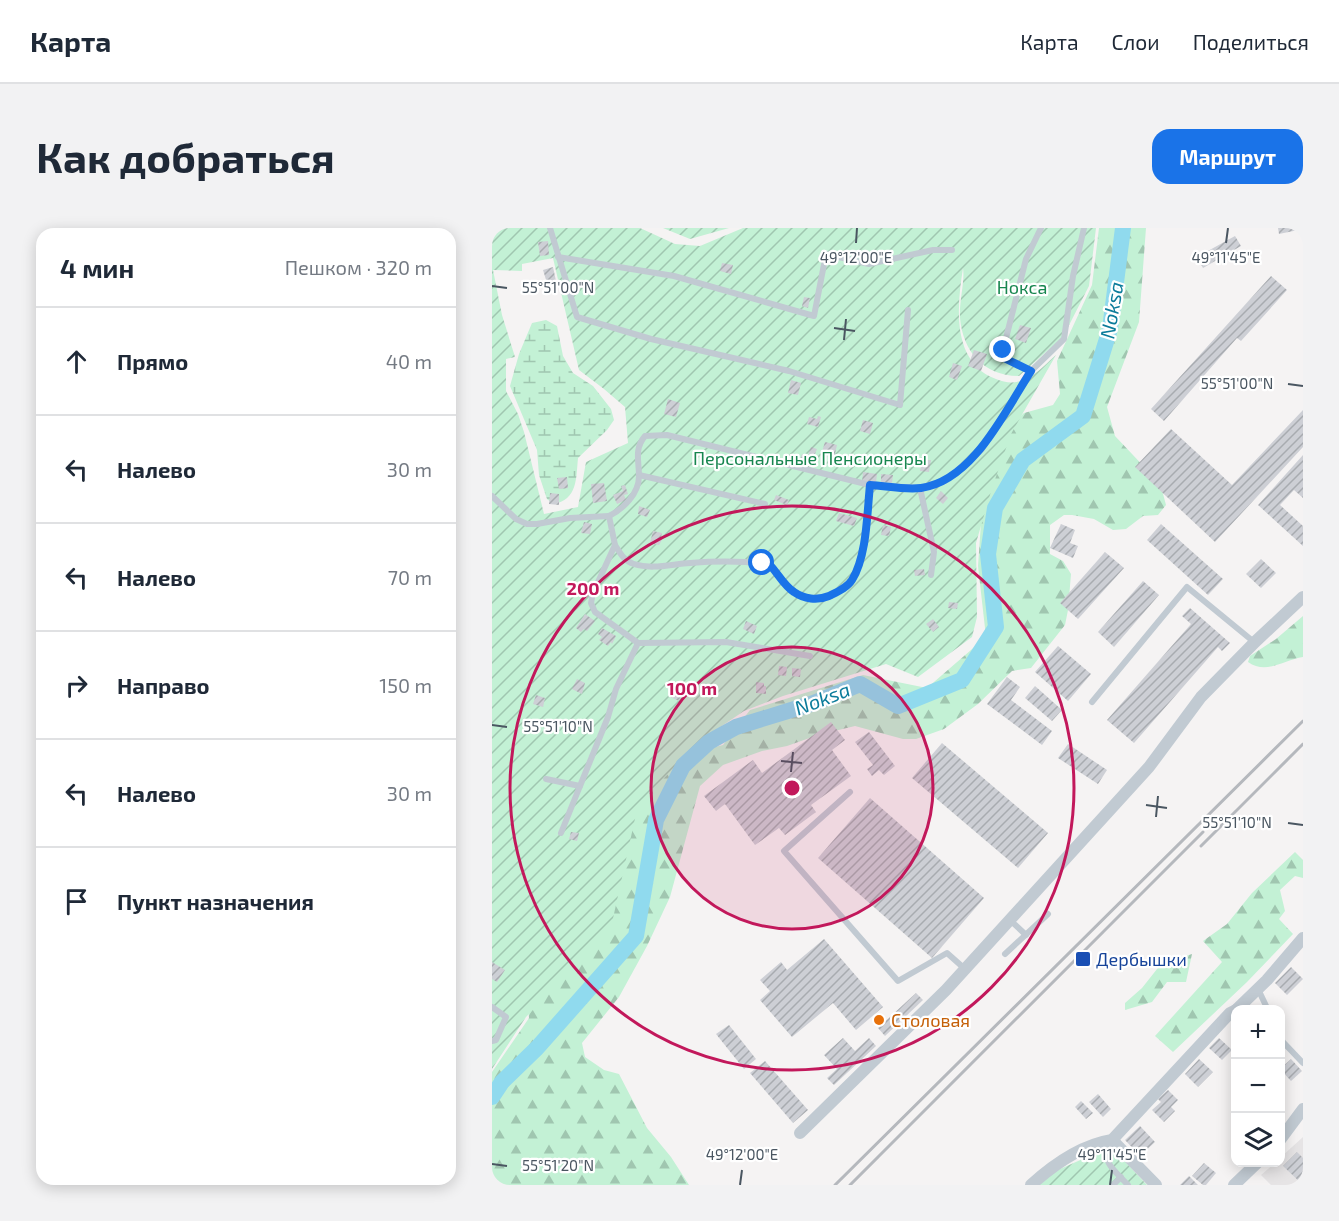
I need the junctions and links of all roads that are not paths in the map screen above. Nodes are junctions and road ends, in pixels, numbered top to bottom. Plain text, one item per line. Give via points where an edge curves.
1 (550, 228) edge
2 (1041, 228) edge
3 (1084, 228) edge
4 (952, 250) dead end
5 (558, 257) junction
6 (908, 310) dead end
7 (1031, 371) junction
8 (639, 475) junction
9 (870, 485) junction
10 (920, 488) junction
11 (492, 496) edge
12 (765, 504) dead end
13 (609, 516) junction
14 (615, 545) junction
15 (931, 575) dead end
16 (1303, 597) edge
17 (1255, 642) junction
18 (638, 643) junction
19 (810, 656) dead end
20 (1092, 702) dead end
21 (546, 779) dead end
22 (580, 786) junction
23 (850, 792) dead end
24 (561, 832) dead end
25 (1048, 914) dead end
26 (1010, 920) junction
27 (1026, 934) junction
28 (1303, 938) edge
29 (1005, 954) dead end
30 (965, 969) junction
31 (1258, 989) junction
32 (1241, 1005) edge
33 (1266, 1005) edge
34 (492, 1007) edge
35 (1231, 1012) edge
36 (492, 1041) edge
37 (1285, 1044) edge
38 (1303, 1063) edge
39 (1303, 1109) edge
40 (800, 1133) dead end
41 (1285, 1134) edge
42 (1109, 1141) junction
43 (1253, 1167) edge
44 (1121, 1177) junction
45 (1031, 1185) edge
46 (1113, 1185) edge
47 (1128, 1185) edge
48 (1156, 1185) edge
49 (1234, 1185) edge

1 - 5 lane
2 - 7 lane via 1026,259 1003,350 1006,359
3 - 7 lane via 1064,339
4 - 5 lane via 933,250 869,264 826,254 814,316 674,276
5 - 6 lane via 577,317 651,339 789,371 900,405
7 - 10 lane via 982,449 945,481
8 - 9 lane via 640,442 645,436 667,435
8 - 12 lane
8 - 13 lane via 624,508
9 - 10 lane
9 - 14 lane via 859,564 851,582 825,598 808,599 792,591 769,564 635,565
10 - 15 lane via 934,552
11 - 13 lane via 527,524
13 - 14 lane
14 - 18 lane via 591,603 595,612
16 - 17 street
17 - 20 lane via 1187,587
17 - 26 street via 1201,697 1149,767
18 - 19 lane via 726,642
18 - 22 lane via 616,689
21 - 22 lane
22 - 24 lane
23 - 30 lane via 784,851 898,981 947,953
25 - 27 lane
26 - 27 lane
26 - 30 street
27 - 29 lane
28 - 31 street
30 - 40 street
31 - 32 street
31 - 33 lane
34 - 36 lane via 506,1017
35 - 42 street
37 - 38 lane
39 - 41 street
42 - 44 lane via 1104,1154
42 - 45 street via 1089,1146
42 - 48 street
43 - 49 street
44 - 46 lane
44 - 47 lane

